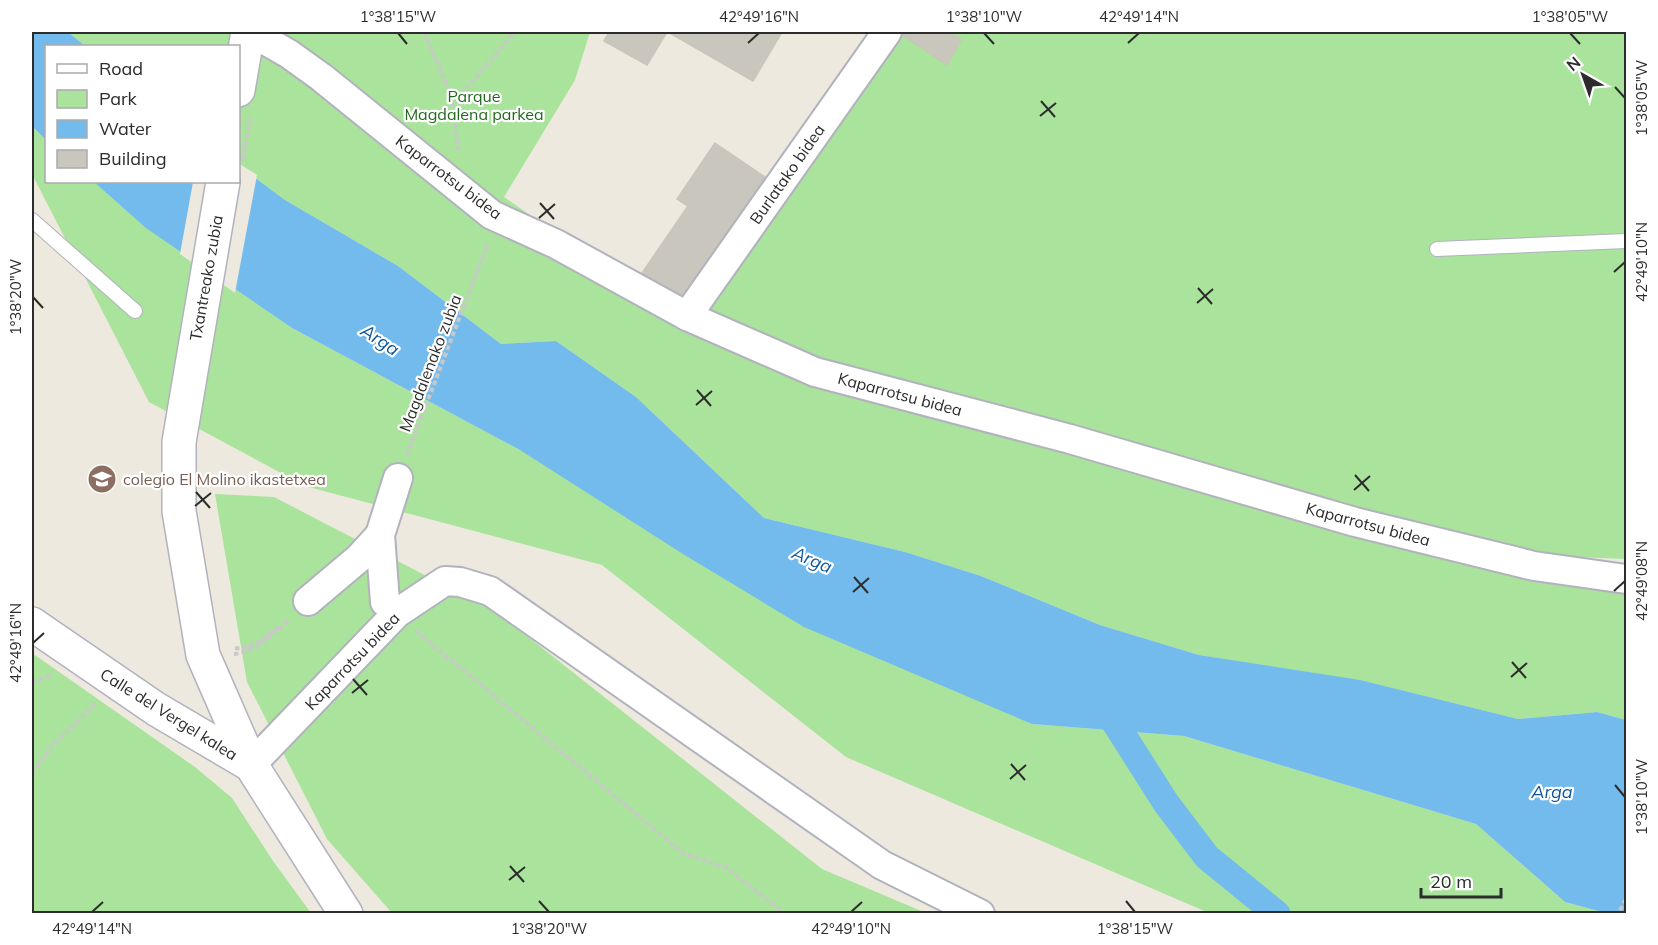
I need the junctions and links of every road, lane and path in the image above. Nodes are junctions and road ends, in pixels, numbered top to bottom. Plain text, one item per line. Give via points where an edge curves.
1 (249, 32) edge
2 (424, 32) edge
3 (515, 32) edge
4 (887, 32) edge
5 (240, 80) edge
6 (452, 105) junction
7 (440, 173) junction
8 (223, 183) edge
9 (32, 220) edge
10 (1626, 240) edge
11 (1437, 249) dead end
12 (484, 256) dead end
13 (135, 311) dead end
14 (687, 316) junction
15 (398, 478) joint
16 (380, 536) junction
17 (1626, 579) edge
18 (308, 601) junction
19 (391, 608) junction
20 (32, 624) edge
21 (224, 655) junction
22 (58, 673) dead end
23 (32, 682) edge
24 (103, 696) dead end
25 (251, 765) junction
26 (32, 773) edge
27 (1626, 899) edge
28 (346, 914) edge
29 (785, 914) edge
30 (980, 914) edge
31 (1614, 914) edge

1 - 5 main road
1 - 7 street, Kaparrotsu bidea via 321,77
2 - 6 path
3 - 6 path
4 - 14 street, Burlatako bidea
6 - 7 path via 458,148
7 - 14 street, Kaparrotsu bidea via 492,214 556,244
8 - 21 main road, Txantreako zubia via 179,442 179,511 203,655
9 - 13 lane
10 - 11 lane
12 - 15 path, Magdalenako zubia
14 - 17 street, Kaparrotsu bidea via 815,372 1070,438 1355,522 1534,566
15 - 16 street
16 - 18 street
16 - 19 street
18 - 21 path via 266,637
18 - 21 path via 274,634 244,653
19 - 25 street, Kaparrotsu bidea
19 - 29 path via 682,853 727,868
19 - 30 street, Kaparrotsu bidea via 444,581 490,591 882,865
20 - 25 main road, Calle del Vergel kalea via 156,709
21 - 25 main road, Txantreako zubia
22 - 23 path
24 - 26 path via 51,747
25 - 28 main road, Calle del Vergel kalea
27 - 31 path

